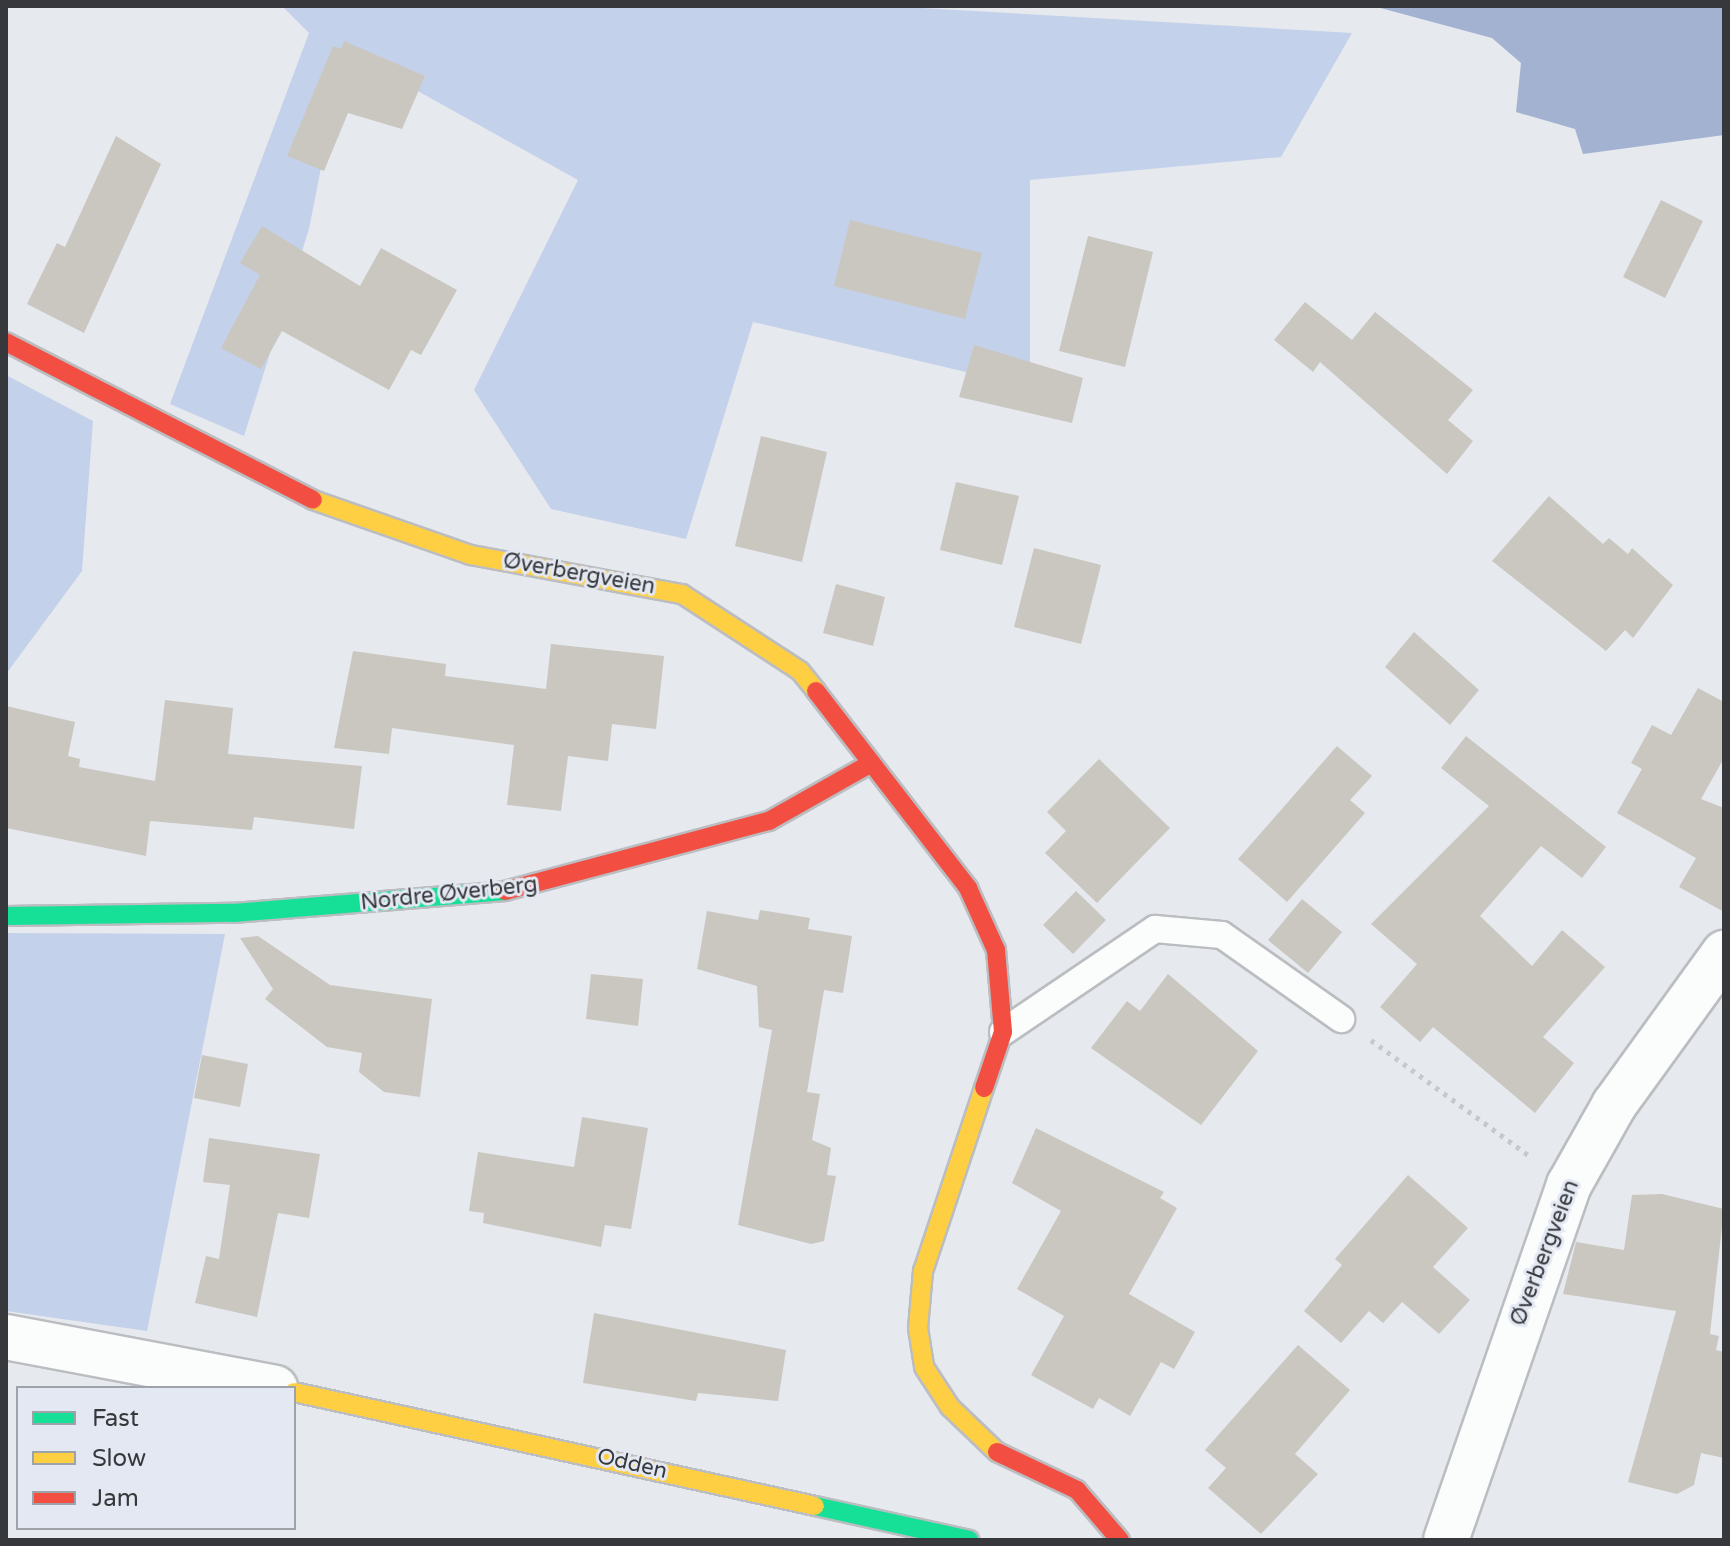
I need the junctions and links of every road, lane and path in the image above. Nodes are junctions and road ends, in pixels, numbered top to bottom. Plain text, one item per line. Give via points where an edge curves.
1 (6, 342) edge
2 (868, 765) junction
3 (6, 916) edge
4 (1724, 953) edge
5 (1341, 1019) joint
6 (1003, 1032) junction
7 (1569, 1185) junction
8 (6, 1337) edge
9 (264, 1386) edge
10 (296, 1392) edge
11 (969, 1540) edge
12 (1120, 1540) edge
13 (1446, 1540) edge

1 - 2 street, Øverbergveien via 157,424 386,528 471,555 682,594 800,671
2 - 3 street, Nordre Øverberg via 769,821 517,890 233,913
2 - 6 street, Øverbergveien via 968,888 996,950
4 - 7 street, Øverbergveien via 1614,1105
5 - 6 lane via 1222,935 1155,929
5 - 7 path
6 - 12 street, Øverbergveien via 923,1271 918,1328 924,1367 950,1407 993,1450 1077,1490
7 - 13 street, Øverbergveien
8 - 9 street
10 - 11 street, Odden

